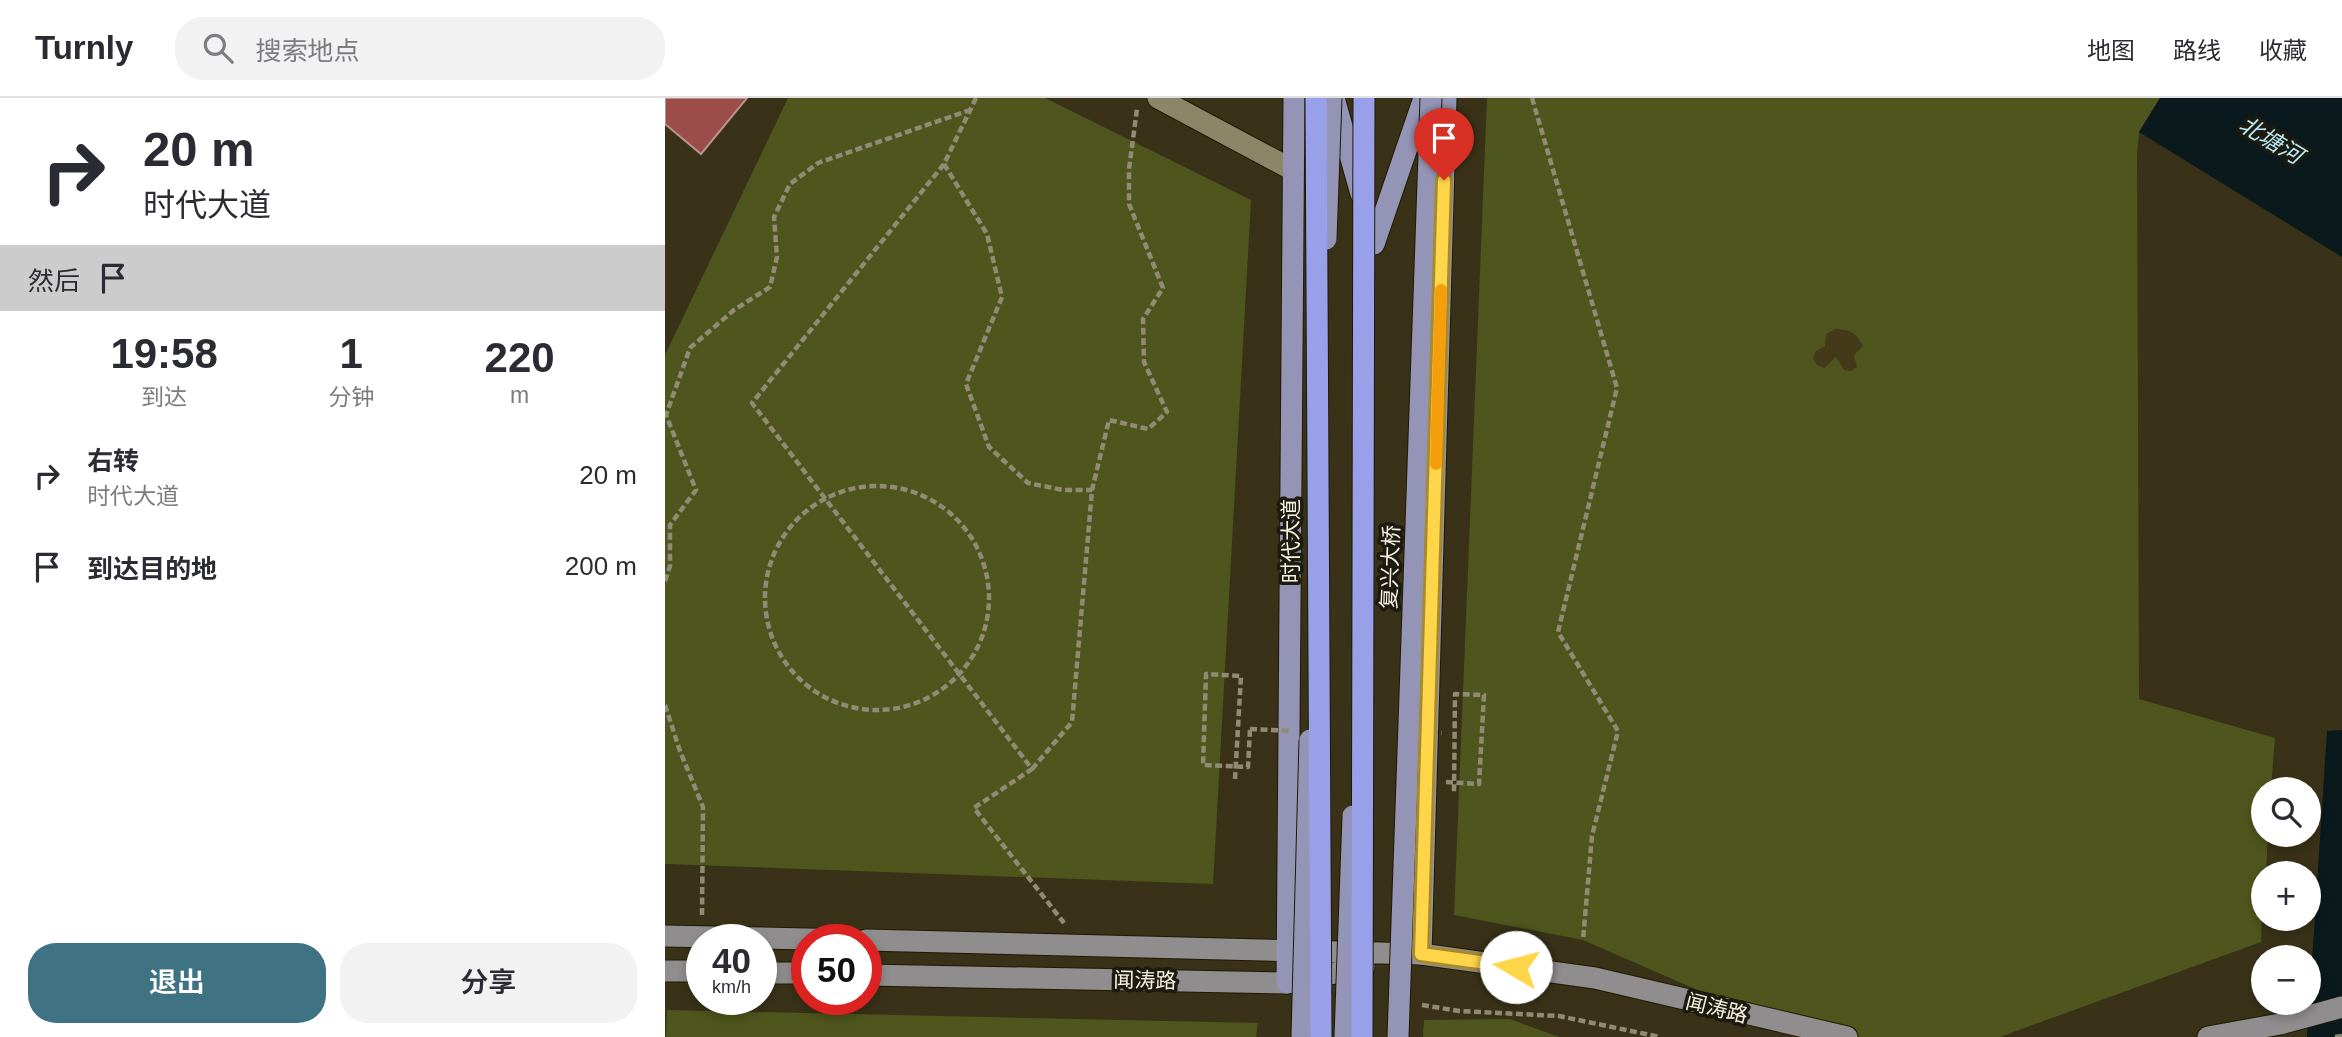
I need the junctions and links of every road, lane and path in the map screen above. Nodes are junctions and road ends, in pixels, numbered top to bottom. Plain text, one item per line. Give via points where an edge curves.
1 (976, 98) edge
2 (1138, 98) edge
3 (1158, 98) edge
4 (1294, 98) edge
5 (1316, 98) edge
6 (1333, 98) edge
7 (1364, 98) edge
8 (1424, 98) edge
9 (1431, 98) edge
10 (1446, 98) edge
11 (1532, 98) edge
12 (971, 110) junction
13 (944, 164) junction
14 (1293, 170) junction
15 (1374, 244) junction
16 (1092, 490) junction
17 (823, 499) junction
18 (665, 581) edge
19 (960, 675) junction
20 (665, 705) edge
21 (1310, 732) junction
22 (1032, 769) junction
23 (1235, 779) dead end
24 (1439, 782) dead end
25 (1454, 794) dead end
26 (702, 924) edge
27 (665, 936) edge
28 (686, 936) edge
29 (882, 940) edge
30 (1583, 940) dead end
31 (1081, 945) junction
32 (1287, 949) junction
33 (1421, 954) junction
34 (665, 971) edge
35 (686, 971) edge
36 (882, 975) edge
37 (1287, 983) junction
38 (1419, 1004) dead end
39 (2342, 1007) edge
40 (2342, 1035) edge
41 (1302, 1037) edge
42 (1321, 1037) edge
43 (1345, 1037) edge
44 (1361, 1037) edge
45 (1398, 1037) edge
46 (1660, 1037) edge
47 (1847, 1037) edge
48 (2208, 1037) edge
49 (2336, 1037) edge

1 - 12 path
2 - 16 path via 1129,204 1163,288 1143,319 1144,362 1167,412 1148,429 1109,420
3 - 14 street
4 - 14 main road, 时代大道
5 - 42 highway, bridge
6 - 15 main road, bridge
6 - 21 main road, bridge
7 - 44 highway, 复兴大桥, bridge
8 - 15 main road
9 - 45 main road, 复兴大桥, bridge
10 - 33 main road
11 - 30 path via 1617,388 1558,632 1618,731 1592,836
12 - 13 path
12 - 18 path via 818,163 790,184 774,217 776,257 770,287 734,310 690,348 666,415 696,490 670,525 670,566
13 - 16 path via 987,234 1002,297 966,384 989,447 1028,483
13 - 17 path via 751,403
14 - 32 main road, 时代大道
15 - 43 main road, 复兴大桥, bridge
16 - 22 path via 1072,722
17 - 19 path
17 - 19 path via 856,487 891,486 925,497 954,517 976,544 988,577 989,612 979,646
17 - 19 path via 792,523 772,556 766,581 769,633 787,667 816,694 865,709 891,710 929,699
19 - 22 path
20 - 26 path via 703,807
21 - 23 path, bridge via 1250,729 1248,767 1236,766 1225,766 1214,765 1203,765 1206,674 1241,676 1238,715 1236,766
21 - 41 main road, bridge
22 - 31 path via 974,808
24 - 25 path via 1452,782 1466,783 1479,784 1484,695 1455,694 1454,757 1454,769 1454,782
27 - 28 main road
29 - 31 main road, 闻涛路
31 - 32 main road, 闻涛路
32 - 33 main road, 闻涛路
32 - 37 main road, 时代大道
33 - 37 main road, 闻涛路
33 - 47 main road, 闻涛路 via 1595,978
34 - 35 main road
36 - 37 main road, 闻涛路
38 - 46 path via 1559,1016
39 - 48 main road
40 - 49 path

